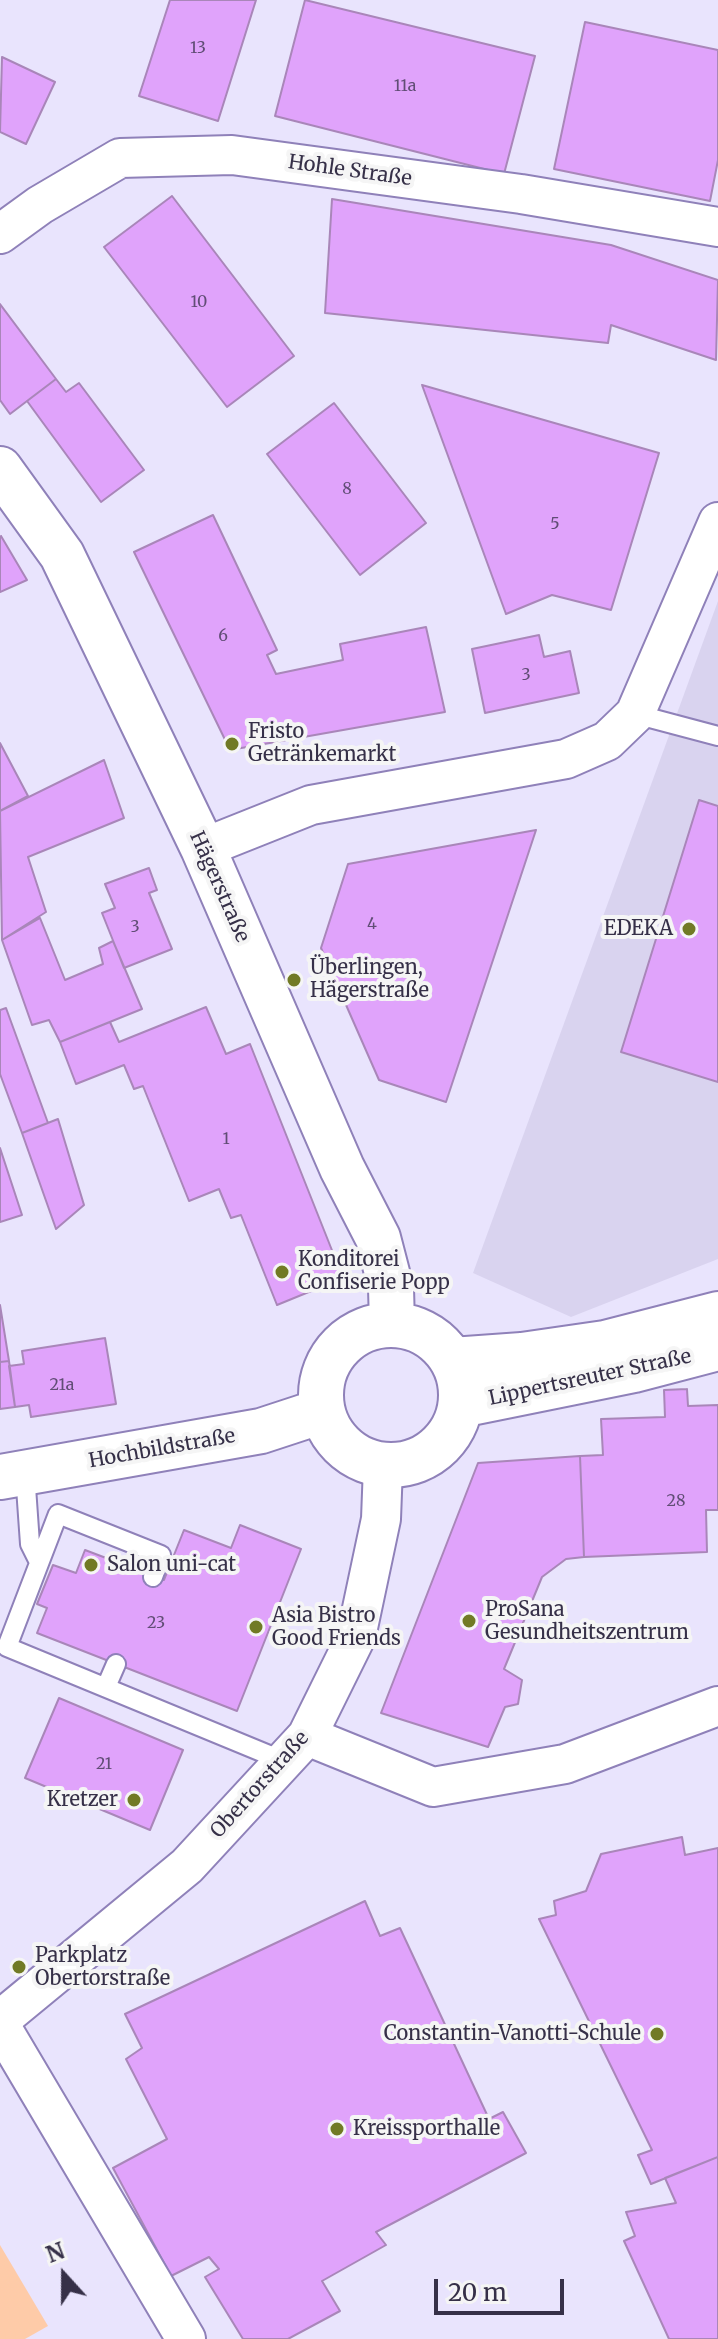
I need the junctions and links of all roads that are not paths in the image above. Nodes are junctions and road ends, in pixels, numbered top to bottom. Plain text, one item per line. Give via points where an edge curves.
1 (718, 227) edge
2 (0, 234) edge
3 (0, 469) edge
4 (718, 522) edge
5 (635, 714) junction
6 (718, 736) edge
7 (203, 848) junction
8 (718, 1314) edge
9 (392, 1324) junction
10 (718, 1348) edge
11 (452, 1360) junction
12 (461, 1405) junction
13 (322, 1411) junction
14 (383, 1466) junction
15 (13, 1475) edge
16 (39, 1562) junction
17 (153, 1577) dead end
18 (116, 1664) dead end
19 (106, 1687) junction
20 (718, 1706) edge
21 (296, 1749) junction
22 (0, 2023) edge
23 (186, 2339) edge

1 - 2 street, Hohle Straße via 232,155 120,158
3 - 7 street, Hägerstraße via 62,555
4 - 5 street
5 - 6 lane
5 - 7 street via 607,741 566,759 311,805
7 - 9 street, Hägerstraße via 342,1168 378,1238 391,1288
8 - 11 street, Lippertsreuter Straße via 605,1343
9 - 11 street via 416,1328 437,1341
9 - 13 street via 371,1326 335,1351 320,1390
10 - 12 street, Lippertsreuter Straße
11 - 12 street
12 - 14 street via 454,1427 440,1445 422,1458
13 - 14 street via 342,1446
13 - 15 street, Hochbildstraße via 261,1431
14 - 21 street, Obertorstraße via 381,1519 356,1637
15 - 16 lane
16 - 17 lane via 58,1514 161,1555
16 - 19 lane via 7,1647
18 - 19 lane
19 - 21 lane
20 - 21 street via 565,1764 433,1787
21 - 22 street, Obertorstraße via 187,1866
22 - 23 street, Obertorstraße

